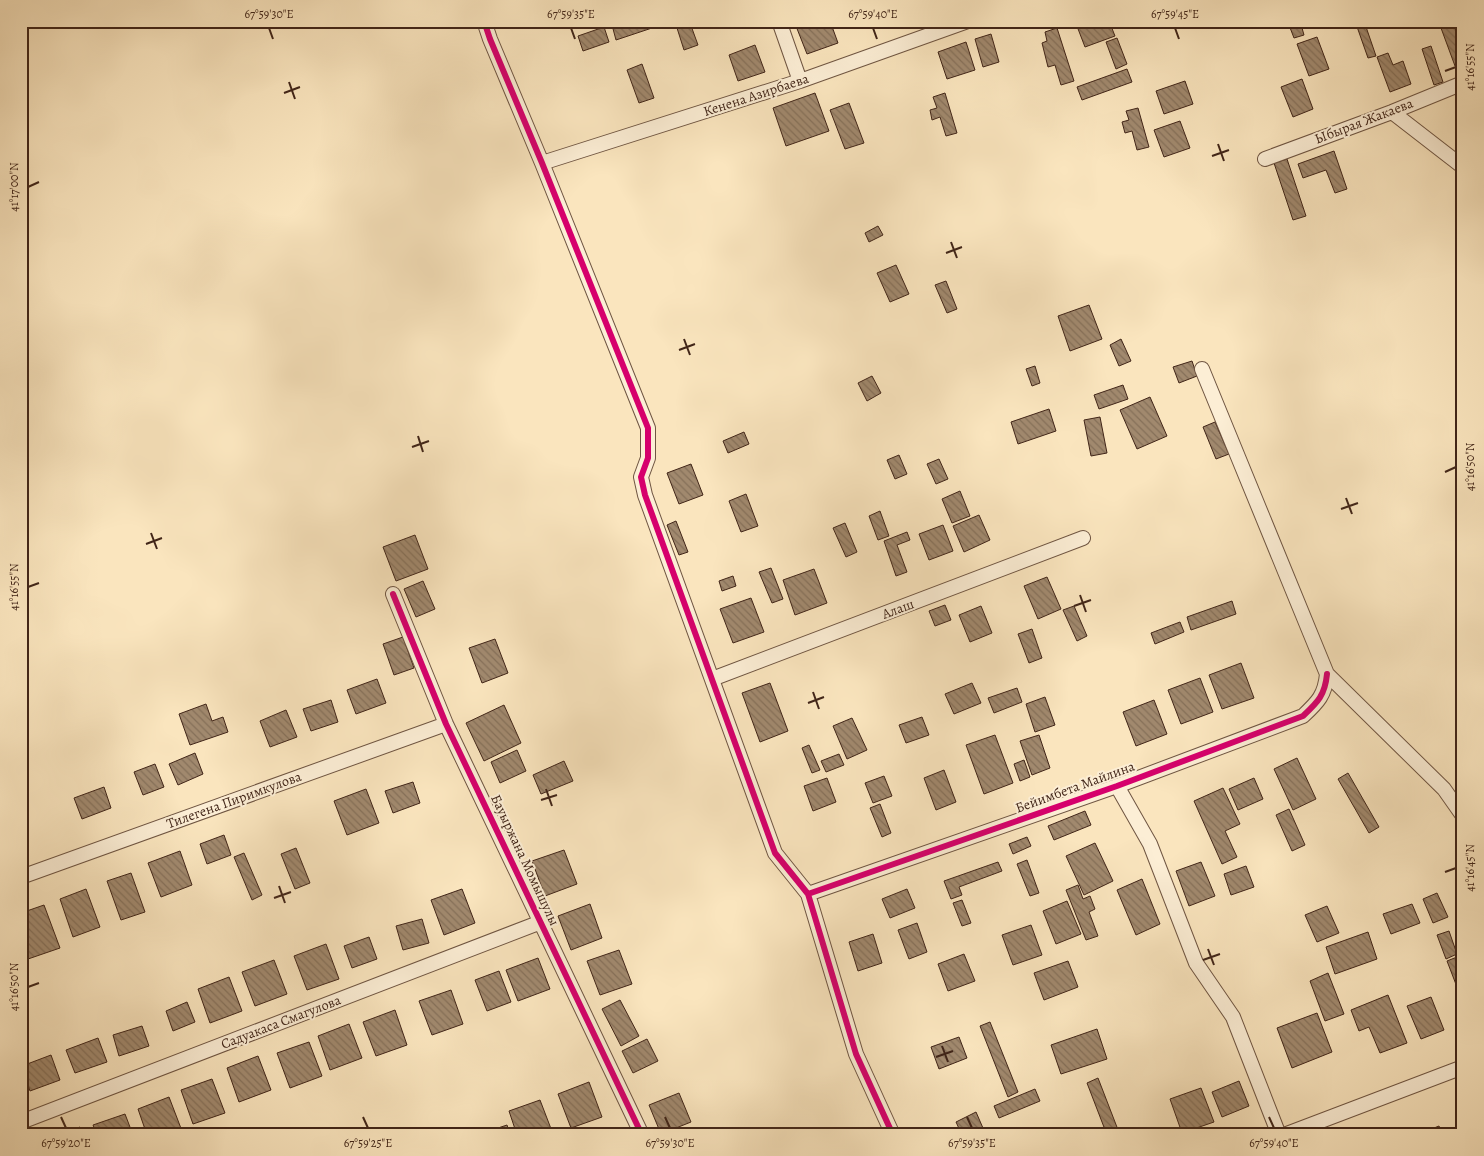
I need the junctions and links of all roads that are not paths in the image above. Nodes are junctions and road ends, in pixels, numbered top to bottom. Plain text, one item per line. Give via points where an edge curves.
1 (484, 21) edge
2 (779, 21) edge
3 (968, 21) edge
4 (800, 81) junction
5 (1463, 83) edge
6 (1392, 112) junction
7 (1265, 159) dead end
8 (542, 163) junction
9 (1463, 168) edge
10 (1202, 369) dead end
11 (1083, 538) dead end
12 (393, 594) dead end
13 (1327, 674) junction
14 (712, 679) junction
15 (446, 724) junction
16 (1117, 786) junction
17 (1463, 816) edge
18 (21, 877) edge
19 (808, 894) junction
20 (541, 922) junction
21 (1463, 1067) edge
22 (21, 1122) edge
23 (641, 1135) edge
24 (893, 1135) edge
25 (1279, 1135) edge
26 (1284, 1135) edge

1 - 8 street
2 - 4 street
3 - 4 street, Кенена Азирбаева
4 - 8 street, Кенена Азирбаева
5 - 6 street, Ыбырая Жакаева
6 - 7 street, Ыбырая Жакаева
6 - 9 street
8 - 14 street via 648,428 648,458 641,477 645,495
10 - 13 street
11 - 14 street, Алаш
12 - 15 street, Бауыржана Момышулы
13 - 16 street, Бейимбета Майлина via 1326,689 1304,716
13 - 17 street via 1444,789
14 - 19 street via 775,853
15 - 18 street, Тилегена Пиримкулова
15 - 20 street, Бауыржана Момышулы
16 - 19 street, Бейимбета Майлина
16 - 25 street via 1150,844 1196,962 1233,1017
19 - 24 street via 856,1054
20 - 22 street, Садуакаса Смагулова
20 - 23 street, Бауыржана Момышулы
21 - 26 street

